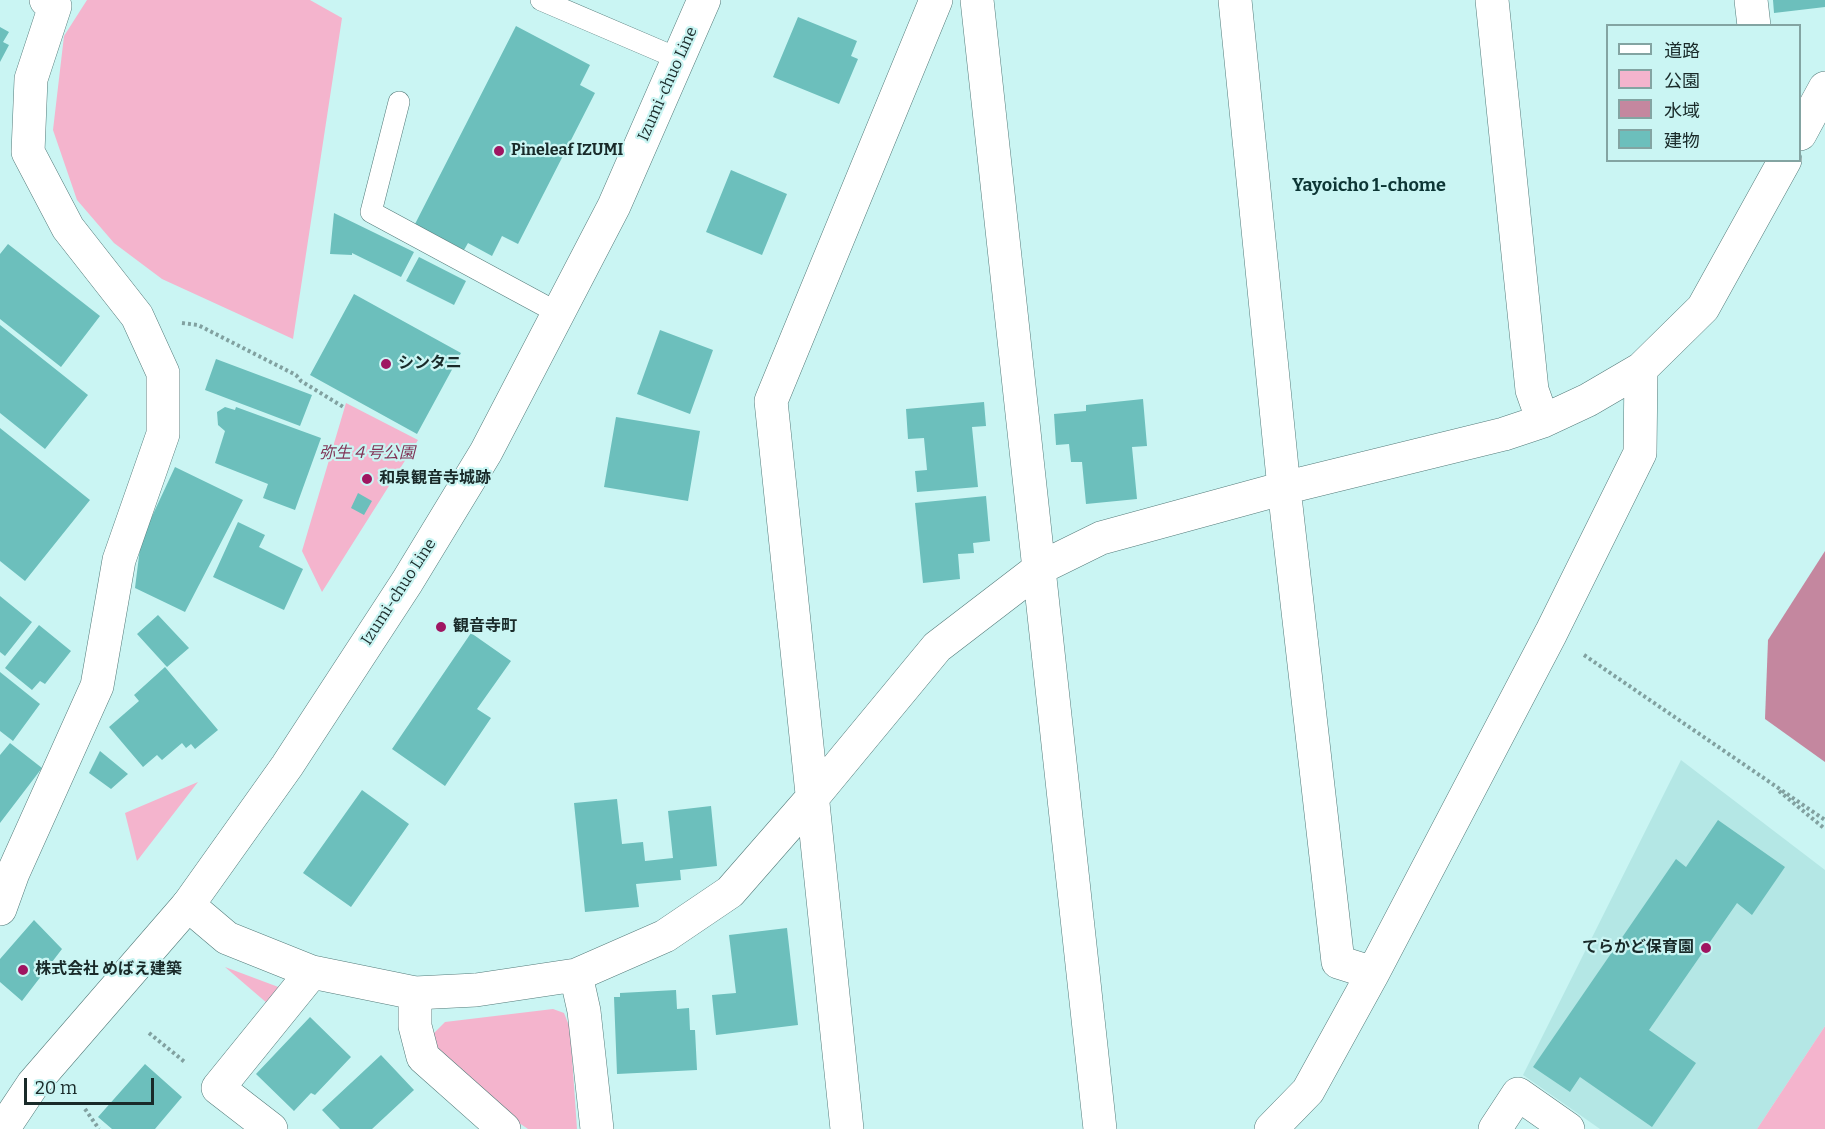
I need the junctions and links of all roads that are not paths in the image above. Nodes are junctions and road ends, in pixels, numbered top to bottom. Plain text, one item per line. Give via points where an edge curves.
1 (542, 0) edge
2 (704, 0) edge
3 (936, 0) edge
4 (977, 0) edge
5 (1235, 0) edge
6 (1492, 0) edge
7 (1751, 0) edge
8 (53, 2) edge
9 (1754, 24) edge
10 (678, 59) junction
11 (1825, 88) edge
12 (399, 102) dead end
13 (1801, 132) edge
14 (1775, 169) edge
15 (558, 313) junction
16 (1641, 369) junction
17 (1543, 421) junction
18 (1284, 488) junction
19 (1040, 568) junction
20 (813, 797) junction
21 (7, 867) edge
22 (188, 905) junction
23 (0, 909) edge
24 (312, 972) junction
25 (1373, 973) junction
26 (576, 975) junction
27 (416, 993) junction
28 (0, 1107) edge
29 (3, 1129) edge
30 (271, 1129) edge
31 (504, 1129) edge
32 (597, 1129) edge
33 (847, 1129) edge
34 (1100, 1129) edge
35 (1271, 1129) edge
36 (1495, 1129) edge
37 (1568, 1129) edge

1 - 10 lane
2 - 10 street, Izumi-chuo Line
3 - 20 street via 771,401
4 - 19 street
5 - 18 street
6 - 17 street via 1532,390
7 - 9 street
8 - 21 street via 31,79 28,152 68,228 137,316 162,373 164,434 119,560 97,686
10 - 15 street, Izumi-chuo Line via 614,206
11 - 13 street
12 - 15 lane via 371,213
14 - 16 street via 1703,308
15 - 22 street, Izumi-chuo Line via 486,452 407,582 286,766
16 - 17 street
16 - 25 street via 1640,453 1551,633
17 - 18 street
18 - 19 street via 1101,538
18 - 25 street via 1338,962
19 - 20 street via 937,647
19 - 34 street
20 - 26 street via 730,892 665,936
20 - 33 street
21 - 23 street
22 - 24 street via 227,938
22 - 29 street, Izumi-chuo Line via 33,1084
24 - 27 street
24 - 30 street via 218,1088
25 - 35 street via 1308,1091
26 - 27 street via 476,990
26 - 32 street via 584,1011
27 - 31 street via 415,1026 423,1057
28 - 29 street
36 - 37 street via 1518,1094

